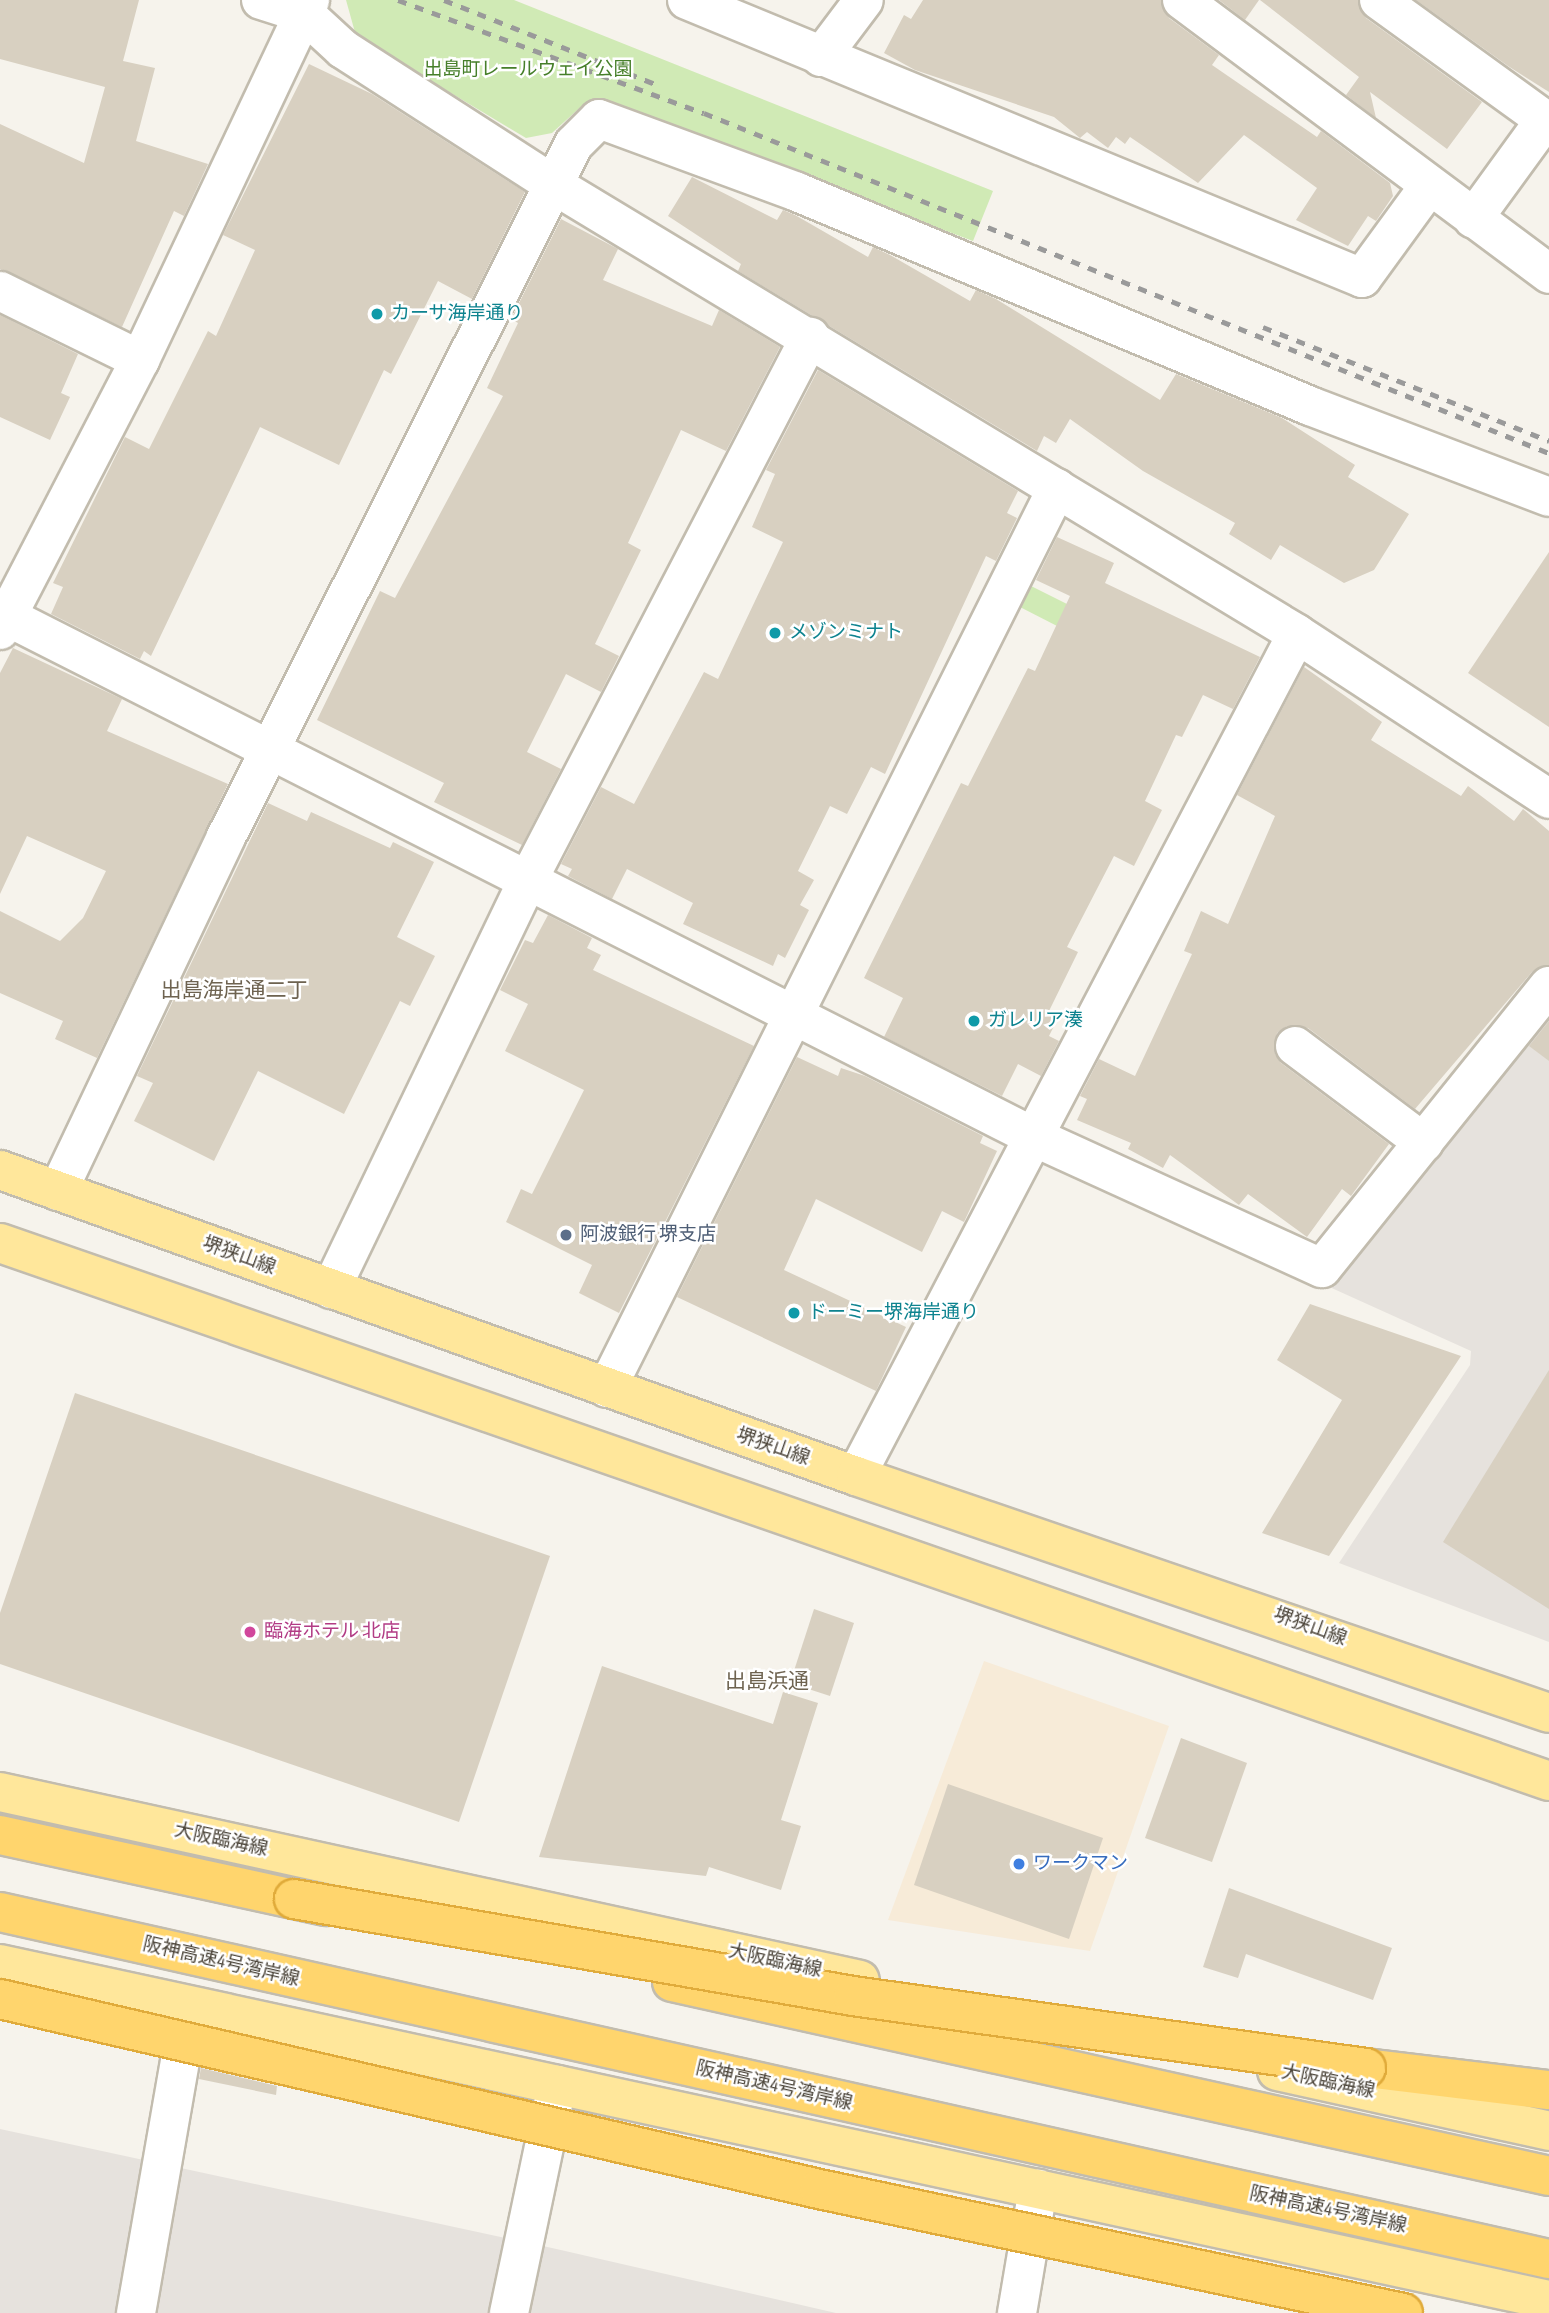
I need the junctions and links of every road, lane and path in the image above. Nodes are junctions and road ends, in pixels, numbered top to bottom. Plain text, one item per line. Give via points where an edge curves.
1 (261, 0) edge
2 (687, 0) edge
3 (864, 0) edge
4 (1182, 0) edge
5 (1379, 0) edge
6 (308, 7) edge
7 (821, 57) junction
8 (555, 185) junction
9 (1429, 186) junction
10 (1473, 219) junction
11 (1549, 274) edge
12 (0, 292) edge
13 (810, 337) junction
14 (140, 360) junction
15 (1057, 488) junction
16 (1549, 497) edge
17 (2, 620) edge
18 (1297, 634) junction
19 (269, 751) junction
20 (1549, 799) edge
21 (529, 878) junction
22 (1549, 986) edge
23 (792, 1013) junction
24 (1295, 1046) dead end
25 (1034, 1137) junction
26 (1424, 1143) junction
27 (0, 1170) edge
28 (58, 1191) junction
29 (0, 1244) edge
30 (331, 1289) junction
31 (607, 1388) junction
32 (856, 1476) junction
33 (1549, 1713) edge
34 (1549, 1780) edge
35 (0, 1792) edge
36 (0, 1835) edge
37 (294, 1899) junction
38 (0, 1912) edge
39 (0, 1964) edge
40 (0, 1999) edge
41 (189, 2005) junction
42 (557, 2085) junction
43 (1549, 2090) edge
44 (1549, 2131) edge
45 (1549, 2176) edge
46 (1038, 2189) junction
47 (1549, 2259) edge
48 (1535, 2303) edge
49 (136, 2313) edge
50 (509, 2313) edge
51 (1017, 2313) edge
52 (1403, 2313) edge

1 - 6 street
2 - 7 street
3 - 7 street
4 - 9 street
5 - 10 street via 1545,120
6 - 8 street via 343,49
6 - 14 street
7 - 9 street via 1362,278
8 - 13 street
8 - 16 street via 585,128 599,119 616,121
8 - 19 street
9 - 10 street
10 - 11 street
12 - 14 street
13 - 15 street
13 - 21 street
14 - 17 street
15 - 18 street
15 - 23 street
17 - 19 street
18 - 20 street
18 - 25 street
19 - 21 street
19 - 28 street
21 - 23 street
21 - 30 street
22 - 26 street
23 - 25 street
23 - 31 street
24 - 26 street
25 - 26 street via 1322,1268
25 - 32 street
27 - 28 main road, 堺狭山線
28 - 30 main road, 堺狭山線
29 - 34 main road
30 - 31 main road, 堺狭山線
31 - 32 main road, 堺狭山線
32 - 33 main road, 堺狭山線
35 - 44 main road, 大阪臨海線
36 - 37 highway
37 - 43 highway, bridge via 853,1996
37 - 45 highway, bridge
38 - 47 highway, 阪神高速4号湾岸線
39 - 41 main road
40 - 52 highway, bridge via 819,2189
41 - 42 main road
41 - 49 street
42 - 46 main road
42 - 50 street
46 - 48 main road
46 - 51 street

